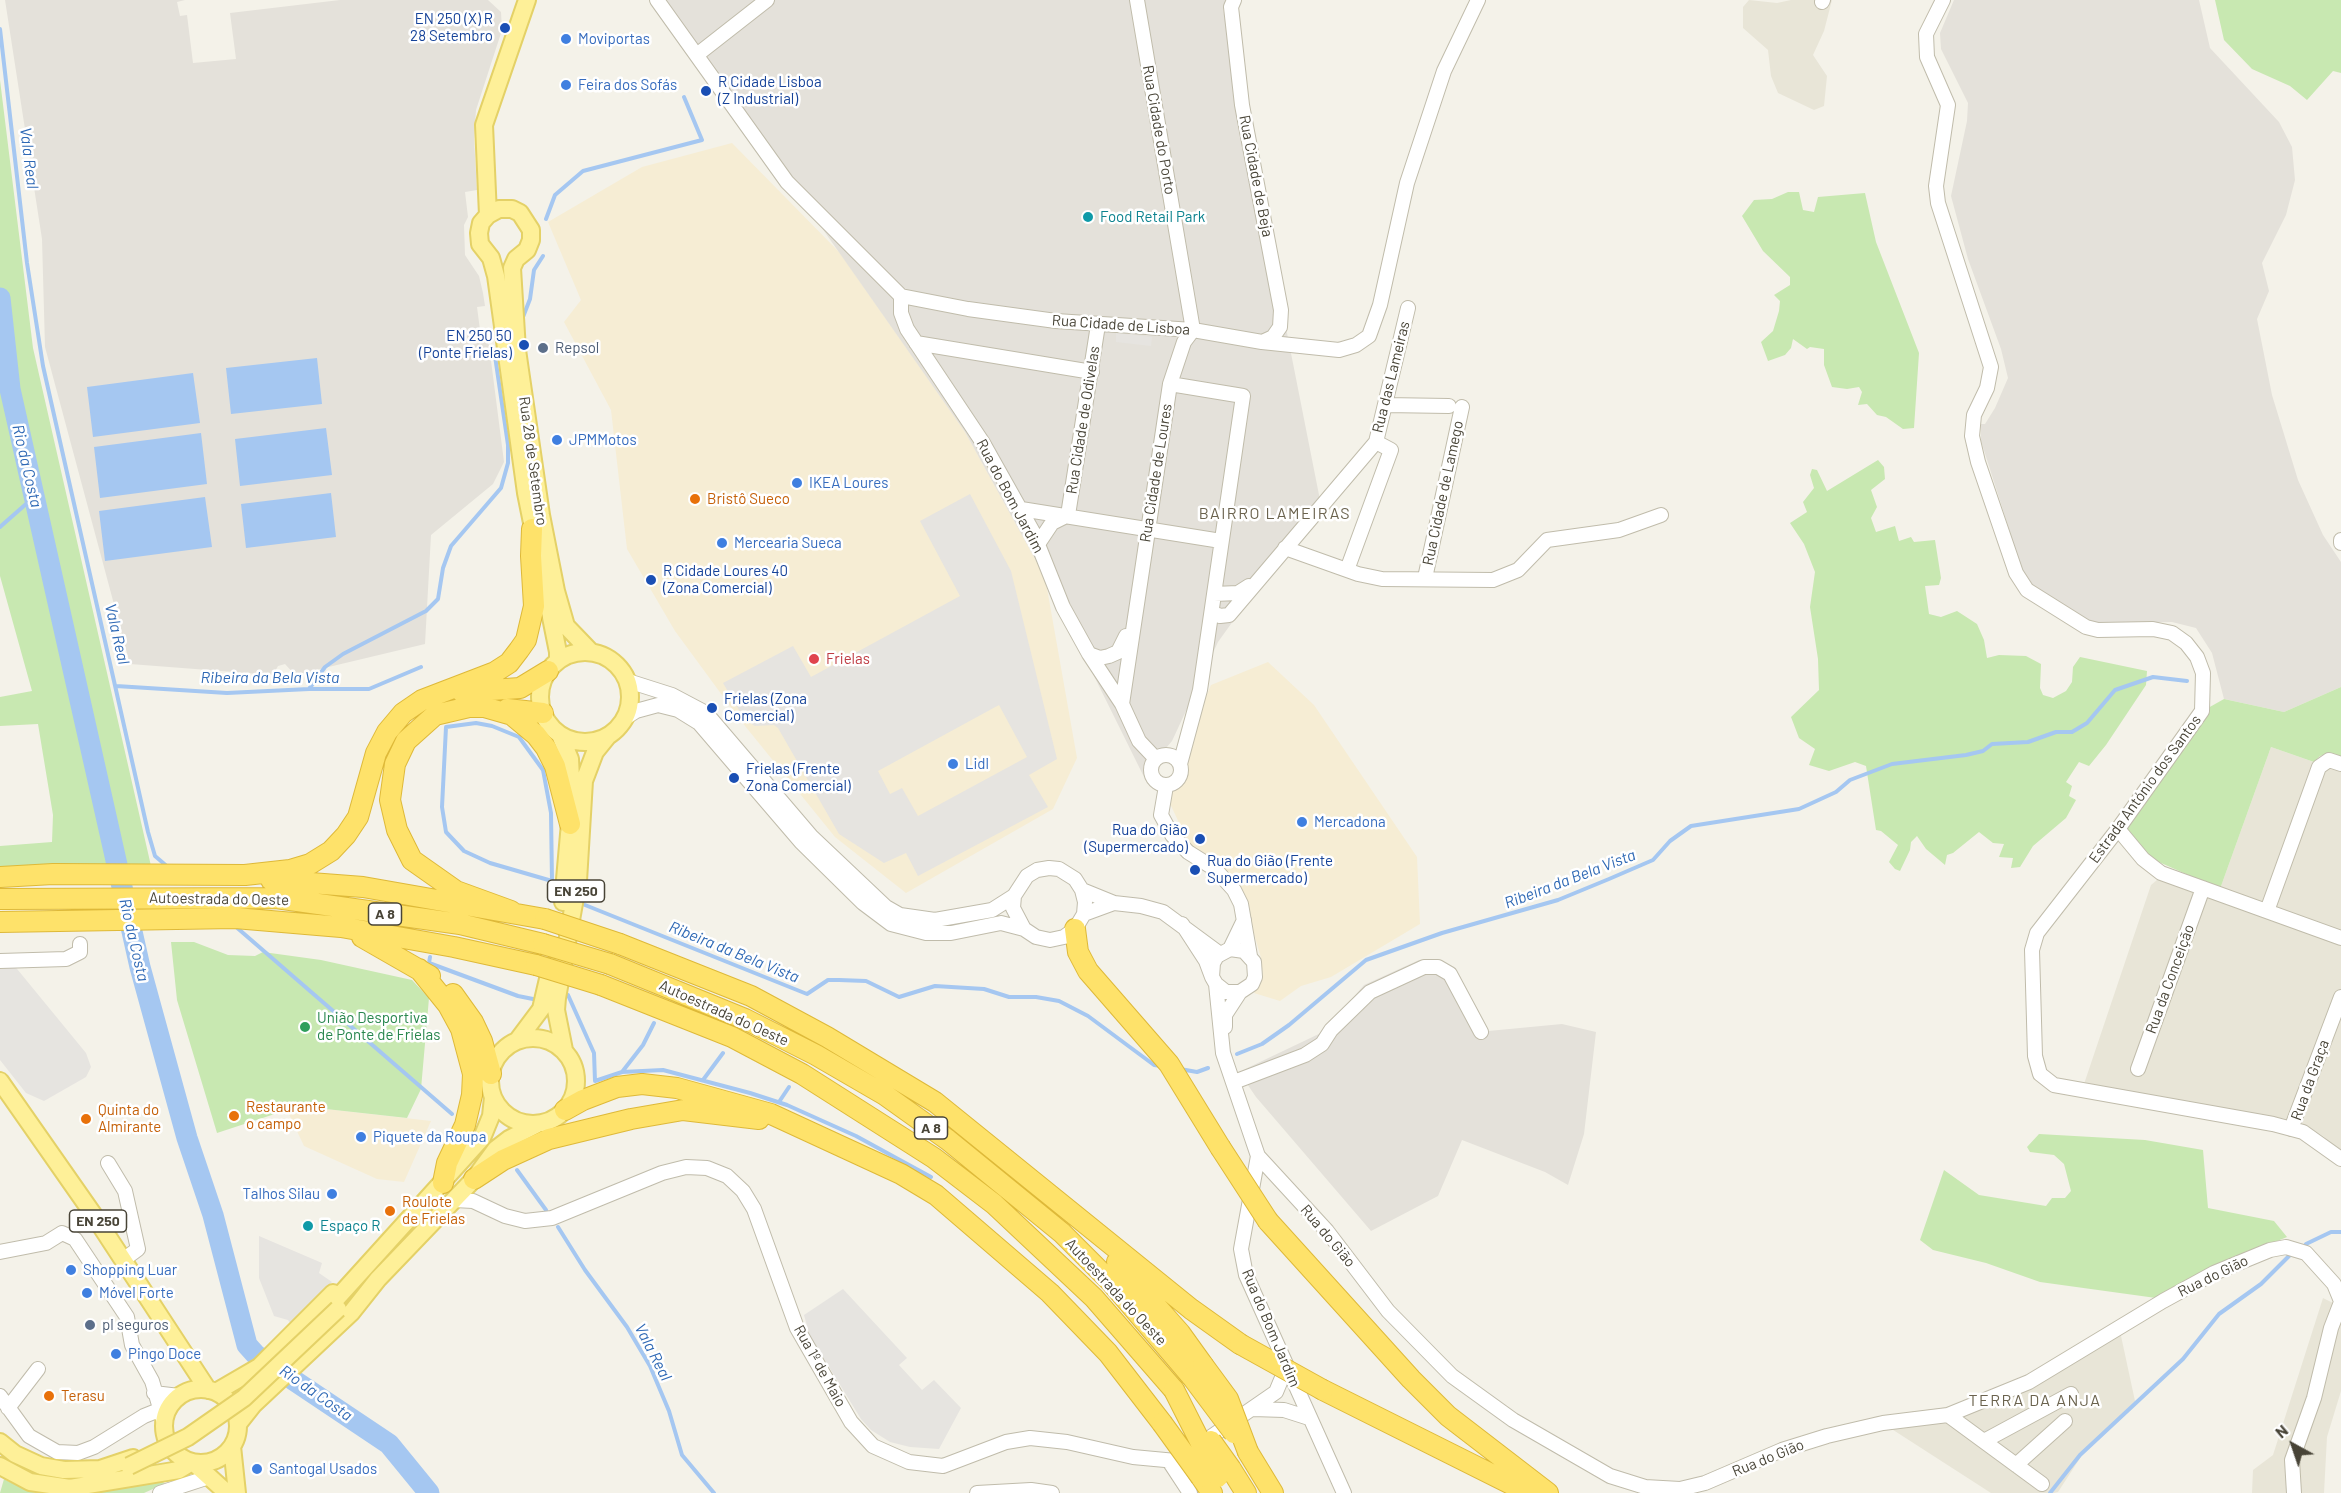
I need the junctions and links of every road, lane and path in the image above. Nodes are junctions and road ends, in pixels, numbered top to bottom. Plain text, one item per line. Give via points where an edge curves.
1 (527, 0) edge
2 (657, 0) edge
3 (767, 0) edge
4 (1137, 0) edge
5 (1234, 0) edge
6 (1478, 0) edge
7 (1943, 0) edge
8 (698, 54) junction
9 (488, 179) junction
10 (512, 209) junction
11 (488, 215) junction
12 (491, 258) junction
13 (516, 259) junction
14 (901, 296) junction
15 (1408, 308) dead end
16 (1098, 325) junction
17 (1193, 330) junction
18 (1262, 342) junction
19 (916, 343) junction
20 (1092, 372) junction
21 (1170, 384) junction
22 (1385, 405) junction
23 (1376, 442) junction
24 (1021, 509) junction
25 (1068, 515) junction
26 (1661, 515) dead end
27 (532, 529) junction
28 (1147, 531) junction
29 (1221, 541) junction
30 (1038, 544) junction
31 (1285, 548) junction
32 (1347, 570) junction
33 (1425, 578) junction
34 (1256, 583) junction
35 (1214, 594) junction
36 (1213, 613) junction
37 (1132, 620) junction
38 (591, 652) junction
39 (1089, 654) junction
40 (553, 666) junction
41 (628, 681) junction
42 (441, 692) junction
43 (1122, 704) junction
44 (484, 707) junction
45 (543, 712) junction
46 (625, 718) junction
47 (560, 735) junction
48 (608, 736) junction
49 (1186, 738) junction
50 (1160, 757) junction
51 (1180, 764) junction
52 (2341, 764) edge
53 (1166, 786) junction
54 (570, 825) junction
55 (2118, 829) junction
56 (245, 875) junction
57 (0, 877) edge
58 (2203, 888) junction
59 (1082, 890) junction
60 (1014, 896) junction
61 (0, 899) edge
62 (1114, 903) junction
63 (2267, 910) junction
64 (511, 911) junction
65 (1079, 921) junction
66 (1244, 921) junction
67 (0, 922) edge
68 (1182, 924) junction
69 (341, 927) junction
70 (1024, 929) junction
71 (2341, 938) edge
72 (80, 944) dead end
73 (1225, 952) junction
74 (1250, 956) junction
75 (0, 961) edge
76 (419, 969) junction
77 (1214, 980) junction
78 (1240, 992) junction
79 (2341, 996) edge
80 (1481, 1032) dead end
81 (517, 1041) junction
82 (564, 1050) junction
83 (1223, 1053) junction
84 (2138, 1069) dead end
85 (491, 1074) junction
86 (0, 1081) edge
87 (1234, 1082) junction
88 (494, 1097) junction
89 (565, 1110) junction
90 (788, 1123) junction
91 (538, 1124) junction
92 (2291, 1129) junction
93 (1258, 1156) junction
94 (2341, 1159) edge
95 (108, 1162) dead end
96 (474, 1179) junction
97 (443, 1183) junction
98 (1046, 1190) junction
99 (454, 1200) junction
100 (0, 1252) edge
101 (123, 1260) junction
102 (369, 1260) junction
103 (378, 1279) junction
104 (2341, 1301) edge
105 (334, 1308) junction
106 (190, 1365) junction
107 (1286, 1368) junction
108 (38, 1369) dead end
109 (1198, 1371) junction
110 (212, 1391) junction
111 (1276, 1392) junction
112 (154, 1393) junction
113 (184, 1394) junction
114 (2072, 1394) dead end
115 (1299, 1395) junction
116 (4, 1402) edge
117 (1253, 1409) junction
118 (1284, 1410) junction
119 (1948, 1415) junction
120 (164, 1418) junction
121 (1309, 1418) junction
122 (2065, 1421) dead end
123 (238, 1424) junction
124 (1984, 1441) junction
125 (0, 1442) edge
126 (232, 1446) junction
127 (0, 1456) edge
128 (1169, 1461) junction
129 (193, 1462) junction
130 (2016, 1465) junction
131 (0, 1466) edge
132 (209, 1477) junction
133 (2042, 1484) dead end
134 (1212, 1485) edge
135 (160, 1493) edge
136 (228, 1493) edge
137 (237, 1493) edge
138 (977, 1493) edge
139 (1052, 1493) edge
140 (1246, 1493) edge
141 (1273, 1493) edge
142 (1344, 1493) edge
143 (1530, 1493) edge
144 (1548, 1493) edge
145 (2294, 1493) edge

1 - 9 main road, Rua 28 de Setembro via 484,125
2 - 8 street
3 - 8 street
4 - 17 street, Rua Cidade do Porto
5 - 18 street, Rua Cidade de Beja via 1231,7 1242,105 1281,310 1280,327
6 - 18 street, Rua Cidade de Lisboa via 1444,71 1407,183 1380,305 1369,336 1339,350
7 - 55 street, Estrada António dos Santos via 1926,34 1927,57 1948,105 1936,186 1938,203 1991,367 1987,388 1974,415 1972,436 2016,573 2026,590 2086,627 2172,633 2197,657 2203,674 2202,711
8 - 14 street via 787,182
9 - 10 main road, Rua 28 de Setembro
9 - 11 main road, Rua 28 de Setembro
10 - 11 main road via 499,209
10 - 13 main road, Rua 28 de Setembro via 527,220 531,230 527,250
11 - 12 main road, Rua 28 de Setembro via 479,233 480,244
12 - 13 main road
12 - 27 main road, Rua 28 de Setembro
13 - 38 main road, Rua 28 de Setembro via 511,284 515,335 549,560 566,626
14 - 16 street, Rua Cidade de Lisboa via 968,309
14 - 19 street, Rua do Bom Jardim via 902,313
15 - 22 street, Rua das Lameiras
16 - 17 street, Rua Cidade de Lisboa
16 - 20 street, Rua Cidade de Odivelas
17 - 18 street, Rua Cidade de Lisboa
17 - 21 street, Rua Cidade de Loures via 1184,342
19 - 20 street
19 - 24 street, Rua do Bom Jardim via 983,442
20 - 25 street, Rua Cidade de Odivelas
21 - 28 street, Rua Cidade de Loures
21 - 29 street via 1243,396
22 - 23 street, Rua das Lameiras
22 - 33 street, Rua Cidade de Lamego via 1456,407
23 - 31 street, Rua das Lameiras
23 - 32 street via 1391,450
24 - 25 street
24 - 30 street, Rua do Bom Jardim
25 - 28 street
25 - 30 street via 1053,523
26 - 33 street via 1619,530 1547,540 1518,570 1493,580
27 - 40 main road, Rua 28 de Setembro via 558,652
27 - 42 highway via 534,606 526,640 509,663 495,672
28 - 29 street
28 - 37 street, Rua Cidade de Loures
29 - 35 street
30 - 39 street, Rua do Bom Jardim
31 - 32 street
31 - 34 street, Rua das Lameiras
32 - 33 street via 1382,579
34 - 35 street, Rua das Lameiras via 1238,593
34 - 36 street, Rua das Lameiras via 1229,615
35 - 36 street
36 - 49 street via 1200,690
37 - 39 street via 1118,652 1100,658
37 - 43 street
38 - 40 main road via 579,652
38 - 41 main road via 614,661
39 - 43 street, Rua do Bom Jardim
40 - 42 highway via 520,688
40 - 45 main road via 541,691
41 - 46 main road via 631,694
41 - 60 street via 672,695 705,713 811,836 886,907 900,915 935,920 992,910
42 - 56 highway via 403,713 387,732 376,753 358,817 331,851 290,870
43 - 50 street, Rua do Bom Jardim via 1138,741
44 - 45 highway
44 - 54 highway via 512,715 546,748 555,766
44 - 64 highway via 435,715 406,741 395,764 390,800 397,830 412,860 456,891
45 - 47 main road, EN 250
46 - 48 main road, EN 250
46 - 70 street via 658,705 678,710 699,723 801,843 863,903 891,924 926,933 951,933 1001,922
47 - 48 main road via 584,742
47 - 54 main road, EN 250 via 573,776
48 - 82 main road, EN 250 via 594,752 584,781 578,881 556,1010
49 - 50 street
49 - 51 street
50 - 51 street, Rua do Bom Jardim via 1174,757
50 - 53 street via 1151,773 1156,782
51 - 53 street via 1179,779
52 - 63 street via 2330,760 2319,767
53 - 66 street via 1161,815 1172,835 1188,852 1215,869 1234,890
54 - 81 main road, EN 250 via 562,909 544,999 534,1021
55 - 58 street via 2143,859 2161,873
55 - 92 street, Estrada António dos Santos via 2037,933 2032,950 2035,1056 2040,1074 2054,1085
56 - 57 highway
56 - 64 highway via 363,887
58 - 63 street
58 - 84 street, Rua da Conceição
59 - 60 street via 1067,873 1049,868 1027,876
59 - 62 street
59 - 65 street via 1085,902
60 - 70 street via 1017,920
61 - 109 highway, Autoestrada do Oeste / A 8, bridge via 276,898 460,924 610,964 745,1019 885,1095 948,1140 1062,1233
62 - 65 street
62 - 68 street via 1163,912
63 - 71 street
64 - 98 highway, bridge via 620,944 751,996 935,1102
65 - 70 street via 1064,937 1050,940
65 - 144 highway, bridge via 1078,952 1088,971 1169,1064 1268,1221 1448,1416
66 - 73 street
66 - 74 street
67 - 69 highway, Autoestrada do Oeste / A 8 via 235,918
68 - 73 street
68 - 77 street
69 - 76 highway
69 - 134 highway, Autoestrada do Oeste / A 8, bridge via 454,946 601,985 752,1048 802,1074 934,1158 994,1204 1094,1298 1174,1390
72 - 75 street via 80,952 66,959
73 - 74 street via 1244,951
73 - 77 street via 1213,963
74 - 78 street via 1255,977
76 - 85 highway via 446,986 473,1022
76 - 97 highway via 448,1005 460,1029 473,1074 465,1125 447,1163
77 - 78 street via 1226,992
77 - 83 street, Rua do Bom Jardim
78 - 83 street, Rua do Bom Jardim via 1225,1015
79 - 92 street, Rua da Graça
80 - 87 street via 1450,974 1438,967 1424,967 1370,992 1322,1044 1305,1055
81 - 82 main road via 542,1038
81 - 85 main road, EN 250 via 495,1060
82 - 89 main road, EN 250 via 572,1061 576,1080 572,1100
83 - 87 street, Rua do Bom Jardim
85 - 88 main road
86 - 101 main road, EN 250
87 - 93 street, Rua do Bom Jardim
88 - 91 main road via 511,1118
88 - 97 main road via 483,1137
89 - 90 highway via 597,1094 642,1084 723,1099
89 - 91 main road
90 - 96 highway via 684,1110 631,1119 549,1139 503,1160
90 - 134 highway, bridge via 901,1174 936,1196 1050,1293 1108,1353
91 - 96 main road via 496,1149
92 - 94 street, Estrada António dos Santos via 2303,1132
93 - 107 street, Rua do Bom Jardim via 1241,1249 1246,1275
93 - 119 street, Rua do Gião via 1327,1231 1388,1311 1452,1376 1513,1420 1610,1476 1645,1487 1680,1489 1827,1436 1883,1423
95 - 101 street via 125,1191 138,1249
96 - 99 main road
97 - 102 main road
98 - 109 highway via 1180,1333
98 - 143 highway, bridge via 1191,1309 1240,1344
99 - 103 main road
99 - 128 street, Rua 1º de Maio via 473,1201 525,1221 552,1218 652,1177 686,1167 707,1168 727,1176 754,1209 797,1328 851,1422 873,1446 909,1462 943,1466 1006,1442 1030,1438
100 - 112 street via 46,1243 62,1233 75,1239 127,1317 132,1345 152,1381
101 - 106 main road, EN 250
102 - 105 main road
102 - 110 main road via 259,1367
103 - 105 main road
103 - 123 main road via 351,1313 253,1405
104 - 119 street, Rua do Gião via 2334,1284 2306,1253 2286,1247 2270,1250 2214,1273 2029,1382
104 - 145 street, Rua do Gião via 2292,1460
105 - 125 main road via 239,1392 185,1431 127,1460 100,1469 64,1470 41,1466
105 - 127 main road, bridge via 244,1398 188,1437 148,1458 104,1475 63,1480 34,1473
106 - 110 main road
106 - 113 main road via 193,1380
107 - 111 street
107 - 115 street, Rua do Bom Jardim
108 - 116 street
109 - 141 highway, bridge via 1228,1399 1248,1452
110 - 113 main road
110 - 123 main road via 231,1405
111 - 115 street
111 - 117 street
112 - 113 street
112 - 120 street
113 - 120 main road via 171,1404
114 - 124 street
115 - 118 street
115 - 121 street
116 - 120 street via 29,1436 57,1452 78,1453 94,1447 154,1412
117 - 118 street
117 - 128 street via 1176,1461
118 - 121 street
119 - 124 street
120 - 129 main road via 167,1442 173,1451
121 - 142 street
122 - 130 street
123 - 126 main road
124 - 130 street
126 - 129 main road via 214,1461
126 - 137 main road
128 - 134 street
129 - 131 main road via 179,1470 70,1488 30,1482
129 - 132 main road
130 - 133 street
132 - 135 street
132 - 136 main road
134 - 140 highway
138 - 139 street

